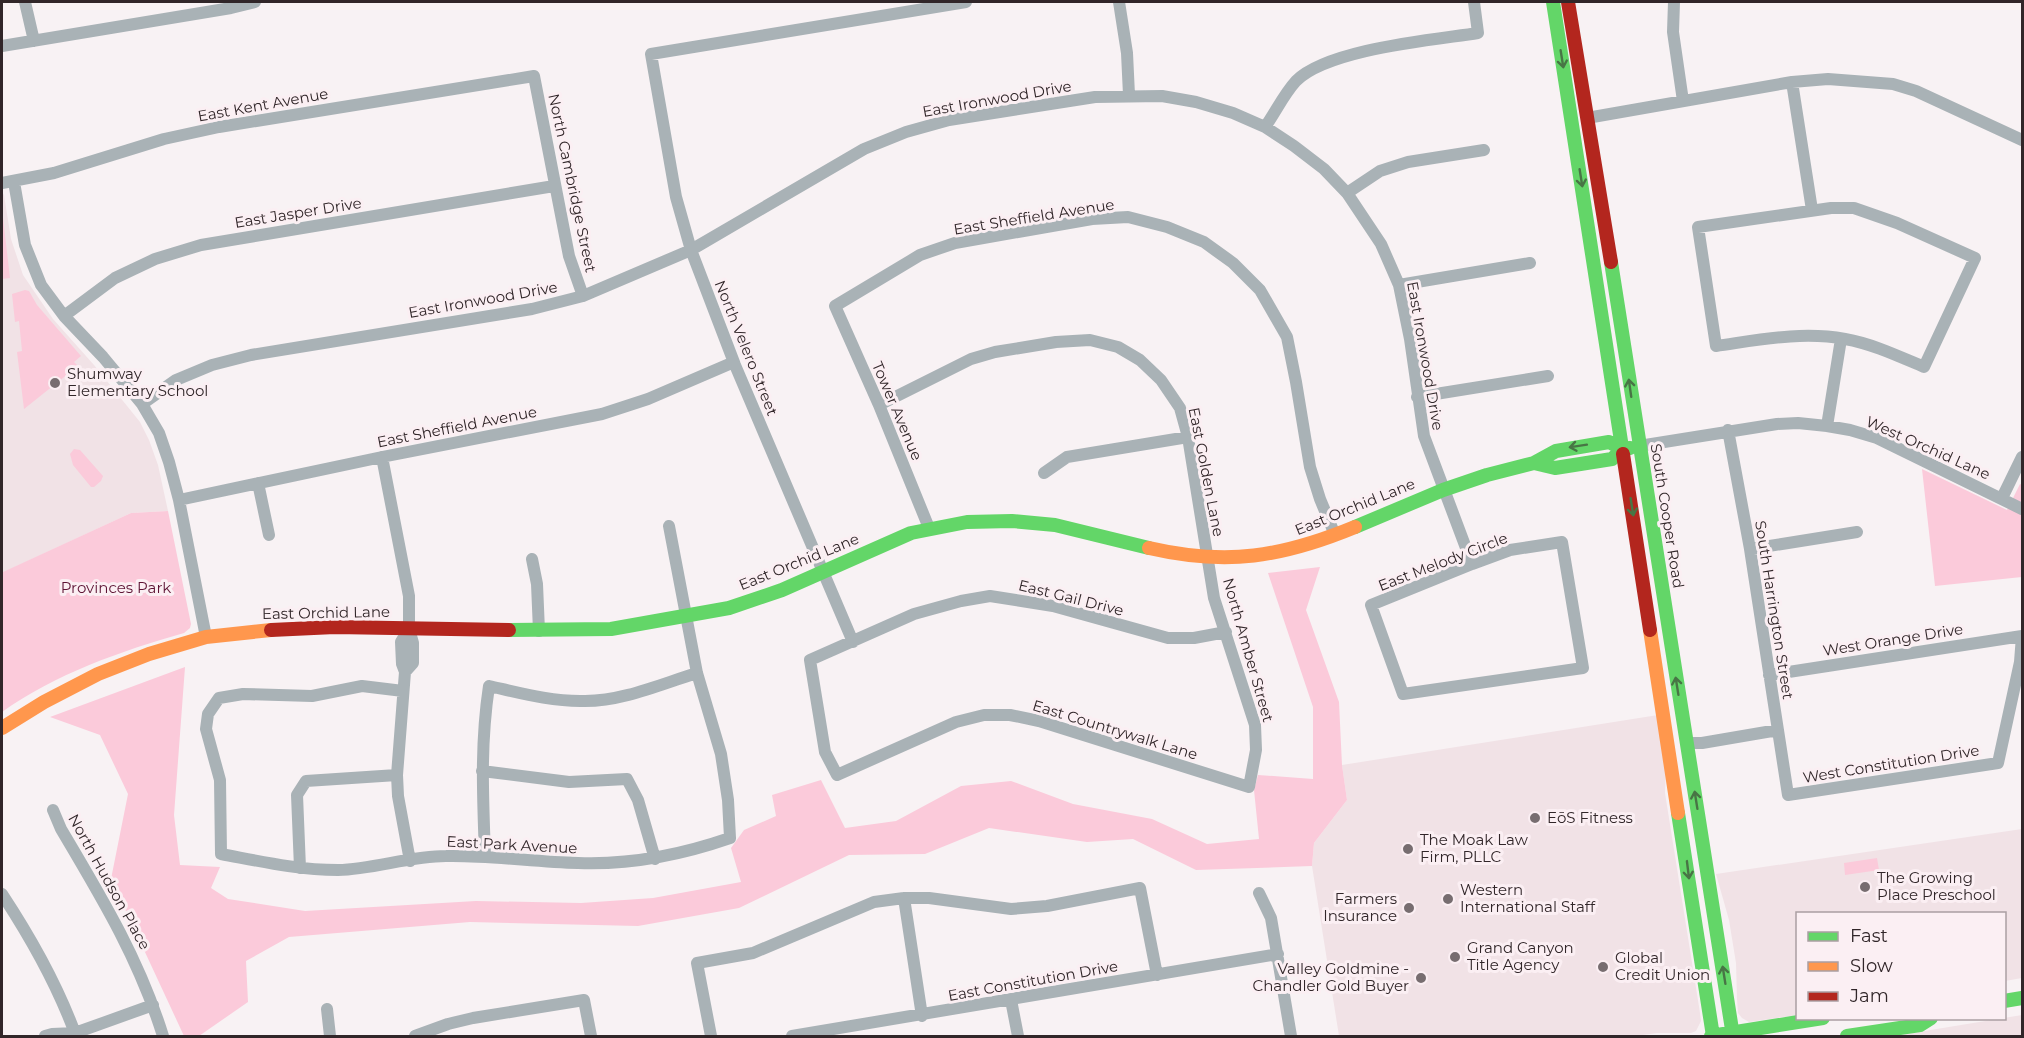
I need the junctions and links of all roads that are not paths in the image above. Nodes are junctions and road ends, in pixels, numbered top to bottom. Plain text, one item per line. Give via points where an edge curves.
1 (25, 2) edge
2 (255, 2) edge
3 (966, 2) edge
4 (1119, 2) edge
5 (1474, 2) edge
6 (1553, 2) edge
7 (1568, 2) edge
8 (1674, 2) edge
9 (34, 41) junction
10 (2, 46) edge
11 (534, 76) joint
12 (1792, 82) junction
13 (1129, 95) junction
14 (1683, 101) junction
15 (1587, 118) junction
16 (1572, 120) junction
17 (1265, 127) junction
18 (2022, 140) edge
19 (1484, 150) dead end
20 (8, 182) edge
21 (554, 186) junction
22 (1347, 193) junction
23 (1812, 210) junction
24 (691, 250) junction
25 (1530, 263) dead end
26 (1399, 285) junction
27 (583, 296) junction
28 (835, 306) joint
29 (64, 316) junction
30 (1841, 339) junction
31 (734, 362) junction
32 (1548, 376) dead end
33 (1418, 397) junction
34 (142, 404) junction
35 (879, 405) junction
36 (1827, 426) junction
37 (1728, 430) junction
38 (1188, 437) junction
39 (1639, 446) junction
40 (1623, 449) junction
41 (382, 457) junction
42 (2022, 457) edge
43 (1044, 473) dead end
44 (258, 483) junction
45 (1443, 490) junction
46 (2002, 498) junction
47 (179, 500) junction
48 (2022, 509) edge
49 (669, 526) dead end
50 (929, 528) junction
51 (1857, 532) dead end
52 (269, 535) dead end
53 (1335, 535) junction
54 (1750, 549) junction
55 (1208, 558) junction
56 (532, 559) dead end
57 (1472, 564) junction
58 (822, 572) junction
59 (686, 617) junction
60 (409, 629) junction
61 (539, 631) junction
62 (1226, 632) junction
63 (2022, 636) edge
64 (206, 637) junction
65 (853, 642) junction
66 (697, 673) junction
67 (1769, 675) junction
68 (403, 691) junction
69 (2, 728) edge
70 (1778, 730) junction
71 (1687, 743) junction
72 (1668, 746) junction
73 (482, 771) junction
74 (397, 775) junction
75 (837, 775) joint
76 (1249, 787) joint
77 (1788, 795) joint
78 (53, 810) dead end
79 (485, 856) junction
80 (655, 859) junction
81 (410, 861) junction
82 (300, 868) junction
83 (1259, 893) dead end
84 (2, 894) edge
85 (904, 898) junction
86 (1278, 954) junction
87 (1157, 975) junction
88 (2022, 998) edge
89 (1011, 999) junction
90 (2006, 1001) edge
91 (153, 1005) junction
92 (327, 1009) dead end
93 (922, 1016) junction
94 (1812, 1020) edge
95 (1928, 1020) edge
96 (74, 1035) edge
97 (1733, 1035) edge
98 (45, 1036) edge
99 (164, 1036) edge
100 (330, 1036) edge
101 (415, 1036) edge
102 (591, 1036) edge
103 (711, 1036) edge
104 (792, 1036) edge
105 (1017, 1036) edge
106 (1291, 1036) edge
107 (1712, 1036) edge
108 (1847, 1036) edge

1 - 9 street
2 - 9 street
3 - 24 street, North Velero Street via 651,54 676,198
4 - 13 street
5 - 17 street via 1479,33 1351,54 1321,65 1296,81
6 -> 16 main road
7 - 15 main road, South Cooper Road
8 - 14 street via 1673,32
9 - 10 street
11 - 20 street, East Kent Avenue via 164,138 54,173
11 - 21 street, North Cambridge Street
12 - 14 street
12 - 18 street via 1828,79 1893,84
12 - 23 street
13 - 17 street, East Ironwood Drive via 1196,102
13 - 24 street, East Ironwood Drive via 949,120 906,132 864,149
14 - 15 street
15 - 16 main road
39 -> 15 main road, South Cooper Road
16 -> 40 main road
17 - 22 street, East Ironwood Drive via 1324,169
19 - 22 street via 1408,162 1380,171
20 - 29 street via 41,285
21 - 27 street, North Cambridge Street via 569,256
21 - 29 street, East Jasper Drive via 201,245 154,259 115,278
22 - 26 street, East Ironwood Drive via 1381,244
23 - 30 street via 1698,227 1716,346 1783,336
23 - 30 street via 1854,208 1897,222 1975,258 1924,367 1882,349
24 - 27 street, East Ironwood Drive
24 - 31 street, North Velero Street
25 - 26 street
26 - 33 street, East Ironwood Drive
27 - 34 street, East Ironwood Drive via 532,309 250,355 176,380
28 - 35 street, Tower Avenue
28 - 53 street, East Sheffield Avenue via 920,255 955,243 1092,219 1128,217 1204,242 1260,290 1287,337 1310,467
29 - 34 street
30 - 36 street
31 - 41 street, East Sheffield Avenue via 602,414
31 - 58 street, North Velero Street
32 - 33 street
33 - 45 street, East Ironwood Drive via 1424,436
34 - 47 street via 159,433
35 - 38 street, East Golden Lane via 987,354 1090,340 1118,347 1140,360 1161,380 1180,408
35 - 50 street, Tower Avenue
36 - 37 street, West Orchid Lane via 1787,424
36 - 46 street, West Orchid Lane via 1877,438
37 - 39 street, West Orchid Lane
37 - 54 street, South Harrington Street
38 - 43 street via 1067,457
38 - 55 street, East Golden Lane
39 - 40 main road, East Orchid Lane
71 -> 39 main road, South Cooper Road
40 - 45 main road, East Orchid Lane via 1612,459 1555,468 1534,464
40 -> 72 main road
41 - 44 street, East Sheffield Avenue
41 - 60 street via 409,596
42 - 46 street
44 - 47 street, East Sheffield Avenue
44 - 52 street
45 - 53 main road, East Orchid Lane
45 - 57 street, East Ironwood Drive
46 - 48 street, West Orchid Lane
47 - 64 street
49 - 59 street
50 - 55 main road, East Orchid Lane via 990,521 1055,525
50 - 58 main road, East Orchid Lane
51 - 54 street
53 - 55 main road, East Orchid Lane via 1287,551 1246,558
54 - 67 street, South Harrington Street
55 - 62 street, North Amber Street via 1214,598
56 - 61 street
57 - 57 street, East Melody Circle via 1371,605 1403,694 1583,668 1562,542 1510,550
58 - 59 main road, East Orchid Lane via 729,608
58 - 65 street, North Velero Street
59 - 61 main road, East Orchid Lane via 611,629
59 - 66 street
60 - 61 main road, East Orchid Lane
60 - 64 main road, East Orchid Lane via 290,628
60 - 68 street via 413,663 405,672
62 - 65 street, East Gail Drive via 1168,639 1053,606 990,596 914,614
62 - 76 street, North Amber Street via 1255,724 1256,750
63 - 67 street, West Orange Drive
63 - 77 street, West Constitution Drive via 1998,764
64 - 69 main road, East Orchid Lane via 98,674
65 - 75 street, East Gail Drive via 810,660 825,752
66 - 73 street via 617,698 586,702 489,686
66 - 80 street, East Park Avenue via 721,754 729,800 730,838
67 - 70 street, South Harrington Street
68 - 74 street
68 - 82 street, East Park Avenue via 362,686 312,696 243,694 219,698 208,714 206,729 220,780 221,854
70 - 71 street
70 - 77 street, South Harrington Street
71 - 72 main road
97 -> 71 main road, South Cooper Road
72 -> 107 main road
73 - 79 street
73 - 80 street via 569,782 627,779 638,800
74 - 81 street
74 - 82 street via 306,781 297,795
75 - 76 street, East Countrywalk Lane via 956,722 984,715 1010,715
78 - 91 street, North Hudson Place via 127,944
79 - 80 street, East Park Avenue via 579,863
79 - 81 street, East Park Avenue via 444,855
81 - 82 street, East Park Avenue via 339,870
83 - 86 street via 1271,918
84 - 96 street via 52,982
85 - 87 street via 1011,909 1140,888
85 - 93 street
85 - 103 street via 874,902 753,953 697,963
86 - 87 street, East Constitution Drive
86 - 106 street
87 - 89 street, East Constitution Drive
88 - 90 main road
89 - 93 street, East Constitution Drive
89 - 105 street
91 - 96 street
91 - 99 street, North Hudson Place
92 - 100 street
93 - 104 street, East Constitution Drive
94 - 97 main road
95 - 108 main road via 1920,1025
96 - 98 street
97 - 107 main road
101 - 102 street via 473,1018 584,1000

